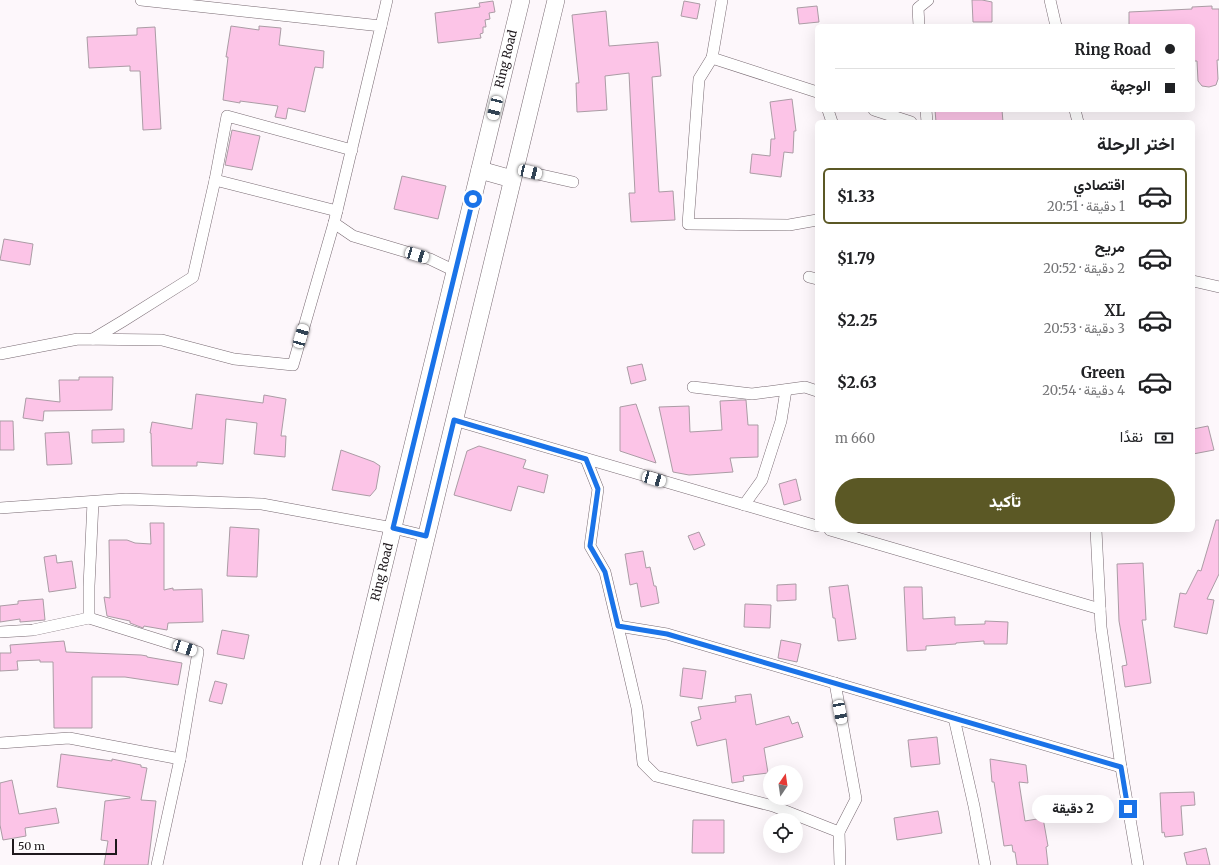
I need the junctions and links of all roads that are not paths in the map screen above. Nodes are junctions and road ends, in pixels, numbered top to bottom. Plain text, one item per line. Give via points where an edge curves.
1 (141, 0) edge
2 (387, 0) edge
3 (521, 0) edge
4 (556, 0) edge
5 (722, 0) edge
6 (912, 0) edge
7 (928, 0) edge
8 (1050, 0) edge
9 (919, 24) edge
10 (919, 24) edge
11 (1056, 24) edge
12 (381, 26) junction
13 (712, 58) junction
14 (815, 91) edge
15 (880, 112) edge
16 (905, 120) edge
17 (352, 150) junction
18 (480, 170) junction
19 (514, 174) junction
20 (215, 180) junction
21 (573, 182) dead end
22 (337, 210) junction
23 (815, 220) edge
24 (334, 223) junction
25 (455, 271) junction
26 (1195, 282) edge
27 (1219, 288) edge
28 (92, 339) junction
29 (0, 354) edge
30 (693, 387) dead end
31 (786, 390) junction
32 (815, 390) edge
33 (454, 420) junction
34 (586, 459) junction
35 (93, 502) junction
36 (744, 505) junction
37 (0, 508) edge
38 (815, 525) edge
39 (393, 528) junction
40 (837, 532) edge
41 (1096, 532) edge
42 (426, 536) junction
43 (1100, 609) junction
44 (89, 618) junction
45 (618, 626) junction
46 (0, 632) edge
47 (835, 683) junction
48 (954, 718) junction
49 (0, 744) edge
50 (180, 759) junction
51 (1121, 767) junction
52 (839, 832) junction
53 (157, 865) edge
54 (311, 865) edge
55 (347, 865) edge
56 (840, 865) edge
57 (985, 865) edge
58 (1138, 865) edge

1 - 12 street
2 - 12 street
3 - 18 main road, Ring Road
4 - 19 main road
5 - 13 street
6 - 9 street
7 - 10 street via 918,8
8 - 11 street
12 - 17 street
13 - 14 street
13 - 23 street via 698,79 688,224 789,225
15 - 16 street
17 - 20 street via 227,116
17 - 22 street
18 - 19 main road
18 - 25 main road, Ring Road
19 - 21 street
19 - 33 main road
20 - 22 street
20 - 28 street via 193,276
22 - 24 street
24 - 25 street via 353,236 430,259
24 - 28 street via 293,365 234,359 162,340
25 - 39 main road, Ring Road
26 - 27 street
28 - 29 street via 78,339
30 - 31 street via 752,394
31 - 32 street via 805,387
31 - 36 street via 781,421 762,480
33 - 34 street
33 - 42 main road
34 - 36 street
34 - 45 street via 598,489 590,546 605,572
35 - 37 street
35 - 39 street via 126,499 262,504
35 - 44 street
36 - 38 street
39 - 42 street
39 - 54 main road, Ring Road
40 - 43 street
41 - 43 street
42 - 55 main road
43 - 51 street
44 - 46 street via 32,630
44 - 50 street via 198,652
45 - 47 street via 667,634
45 - 52 street via 637,708 643,763 656,776 773,806
47 - 48 street
47 - 52 street via 856,799
48 - 51 street
48 - 57 street
49 - 50 street via 70,738
50 - 53 street
51 - 58 street
52 - 56 street

